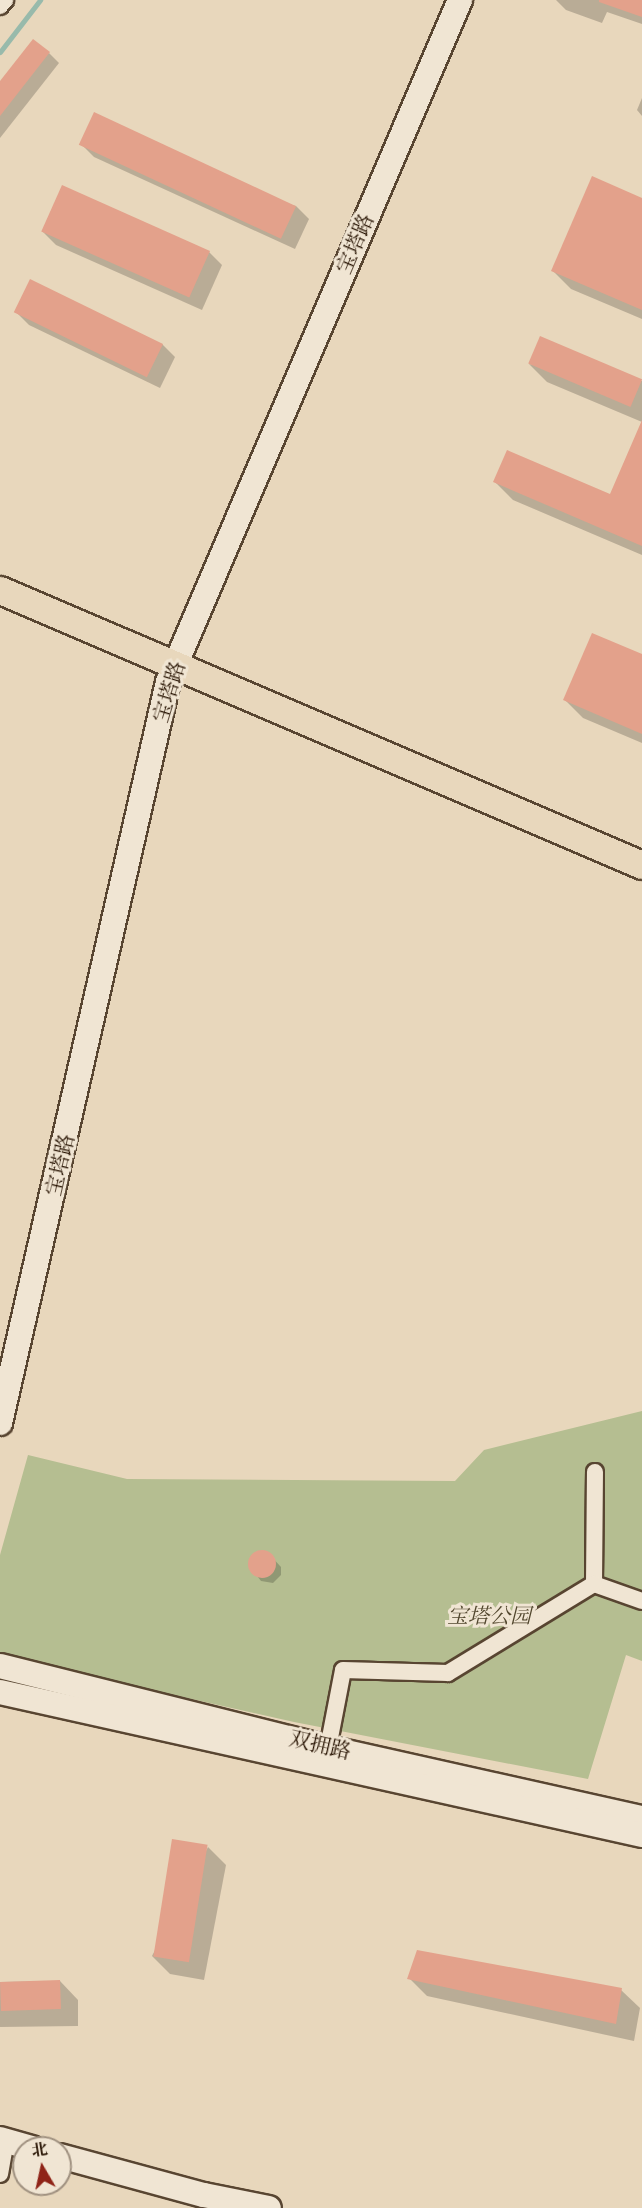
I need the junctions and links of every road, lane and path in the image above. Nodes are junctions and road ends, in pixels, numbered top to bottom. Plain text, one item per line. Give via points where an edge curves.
1 (5, 0) edge
2 (460, 0) edge
3 (0, 6) edge
4 (0, 590) edge
5 (0, 610) edge
6 (172, 674) junction
7 (488, 809) junction
8 (642, 865) edge
9 (642, 884) edge
10 (0, 1423) edge
11 (595, 1472) dead end
12 (594, 1584) junction
13 (642, 1601) edge
14 (0, 1666) edge
15 (0, 1692) edge
16 (328, 1748) junction
17 (642, 1818) edge
18 (642, 1835) edge
19 (3, 2140) edge
20 (72, 2159) edge
21 (0, 2174) edge
22 (269, 2208) edge

1 - 3 street
2 - 6 street, 宝塔路
4 - 6 main road
5 - 6 main road
6 - 7 main road
6 - 10 street, 宝塔路
7 - 8 main road
7 - 9 main road
11 - 12 street
12 - 13 street
12 - 16 street via 448,1673 343,1670
14 - 16 street, 双拥路
15 - 18 street, 双拥路
16 - 17 street, 双拥路
19 - 21 street
20 - 22 street

